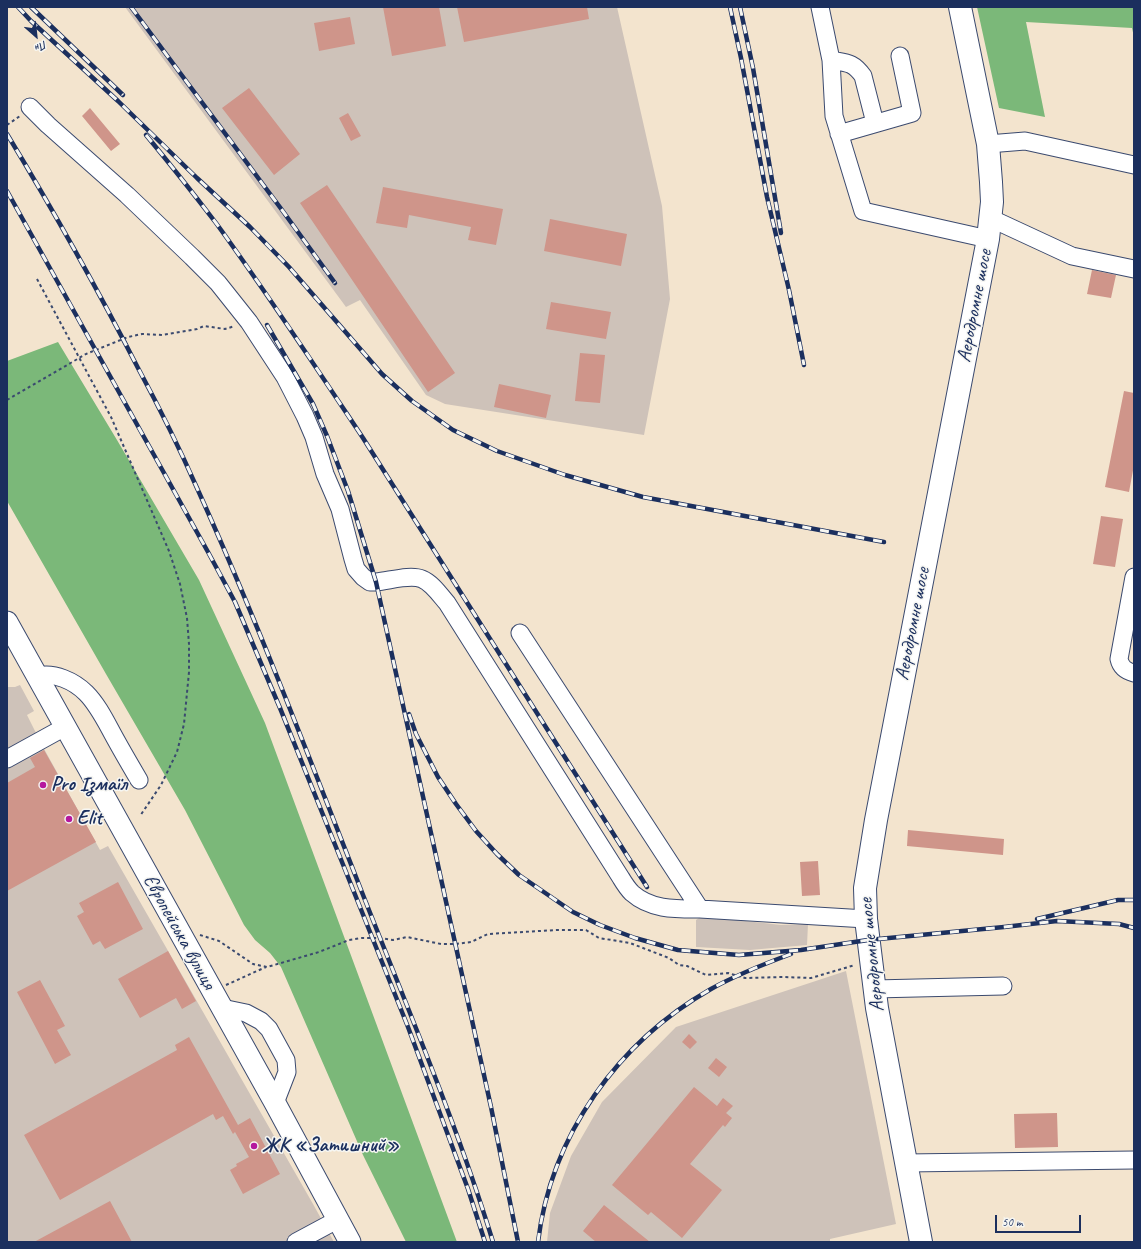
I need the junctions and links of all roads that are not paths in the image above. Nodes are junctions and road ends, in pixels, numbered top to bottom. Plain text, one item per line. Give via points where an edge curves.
1 (820, 7) edge
2 (960, 7) edge
3 (900, 56) dead end
4 (831, 60) junction
5 (30, 107) dead end
6 (875, 123) junction
7 (839, 134) junction
8 (988, 144) junction
9 (1134, 164) edge
10 (989, 229) junction
11 (1134, 269) edge
12 (1134, 577) edge
13 (7, 622) edge
14 (520, 633) dead end
15 (1134, 673) edge
16 (38, 676) junction
17 (65, 727) junction
18 (7, 759) edge
19 (139, 780) dead end
20 (700, 909) junction
21 (866, 919) junction
22 (1003, 986) dead end
23 (874, 989) junction
24 (221, 998) junction
25 (275, 1103) junction
26 (1134, 1160) edge
27 (906, 1162) junction
28 (337, 1220) junction
29 (296, 1242) edge
30 (350, 1242) edge
31 (921, 1242) edge

1 - 4 street
2 - 8 highway, Аеродромне шосе
3 - 6 street via 912,113
4 - 6 street via 851,64 863,76
4 - 7 street via 834,116
5 - 20 street via 192,257 218,283 249,322 305,416 340,509 356,569 370,582 412,577 429,583 447,603 632,893 649,904 671,909
6 - 7 street
7 - 10 street via 863,211
8 - 9 street via 1025,141
8 - 10 highway, Аеродромне шосе via 991,182
10 - 11 street via 1072,256
10 - 21 highway, Аеродромне шосе via 876,820 865,888
12 - 15 street via 1119,659 1123,668
13 - 16 main road, Європейська вулиця
14 - 20 street
16 - 17 main road, Європейська вулиця
16 - 19 street via 52,675 71,682 85,692 96,705
17 - 18 street
17 - 24 main road, Європейська вулиця via 177,929
20 - 21 street
21 - 23 highway, Аеродромне шосе
22 - 23 street
23 - 27 highway, Аеродромне шосе
24 - 25 main road, Європейська вулиця
24 - 25 street via 261,1021 269,1029 286,1060 287,1072
25 - 28 main road, Європейська вулиця
26 - 27 street
27 - 31 highway, Аеродромне шосе
28 - 29 street
28 - 30 main road, Європейська вулиця

